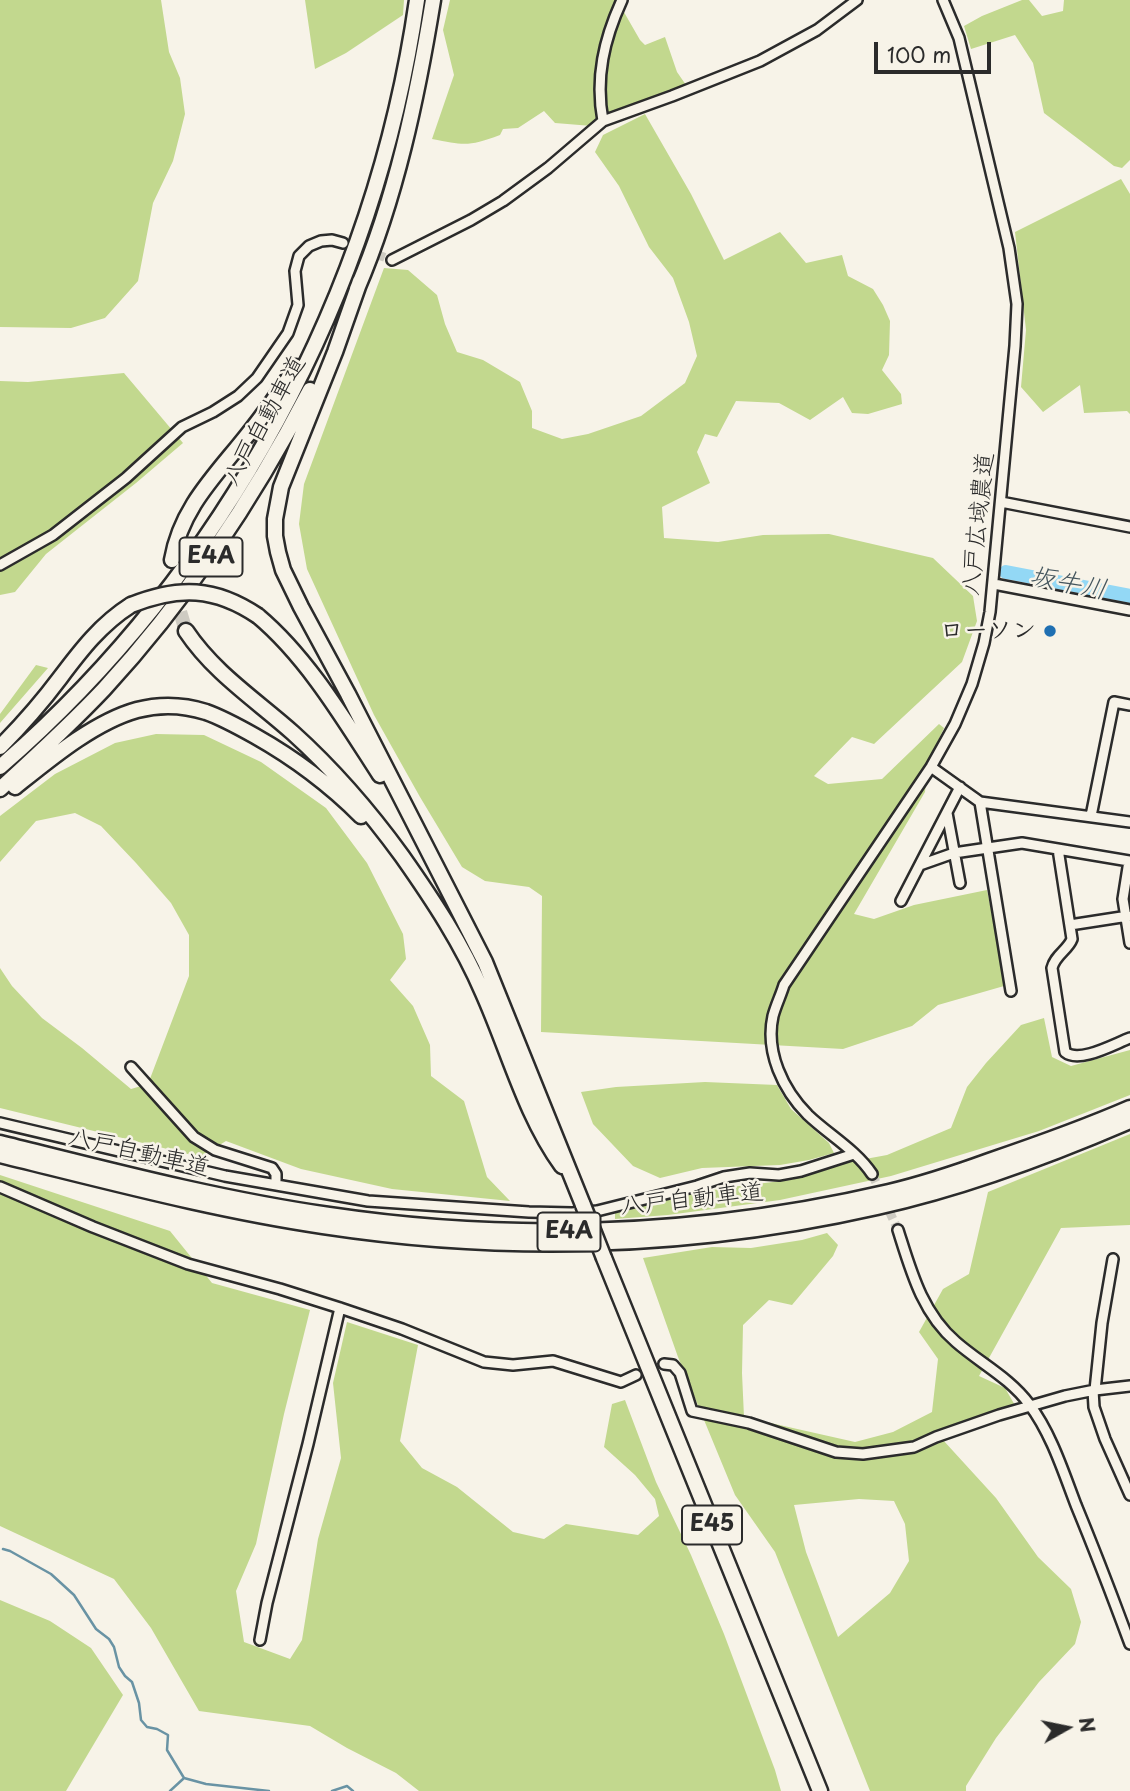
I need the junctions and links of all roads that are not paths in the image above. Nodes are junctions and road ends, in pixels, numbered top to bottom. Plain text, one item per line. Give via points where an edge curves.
1 (417, 0) edge
2 (433, 0) edge
3 (622, 0) edge
4 (857, 0) edge
5 (943, 0) edge
6 (603, 121) junction
7 (343, 243) tunnel mouth
8 (391, 260) dead end
9 (342, 280) junction
10 (360, 281) junction
11 (1002, 502) junction
12 (1130, 527) edge
13 (172, 560) dead end
14 (0, 565) edge
15 (993, 584) junction
16 (1130, 610) edge
17 (186, 631) tunnel mouth
18 (1130, 705) edge
19 (0, 747) edge
20 (0, 767) edge
21 (931, 767) junction
22 (960, 788) junction
23 (0, 789) edge
24 (0, 799) edge
25 (980, 803) junction
26 (947, 813) junction
27 (1091, 816) junction
28 (1130, 822) edge
29 (987, 848) junction
30 (1058, 849) junction
31 (954, 853) junction
32 (920, 865) junction
33 (444, 881) junction
34 (420, 883) junction
35 (960, 883) dead end
36 (901, 901) dead end
37 (1128, 916) edge
38 (1070, 925) junction
39 (1130, 943) edge
40 (1011, 991) dead end
41 (1130, 1038) edge
42 (131, 1067) dead end
43 (1130, 1108) edge
44 (1130, 1121) edge
45 (0, 1123) edge
46 (0, 1143) edge
47 (854, 1154) junction
48 (0, 1155) edge
49 (872, 1174) tunnel mouth
50 (276, 1185) junction
51 (0, 1187) edge
52 (582, 1201) junction
53 (898, 1230) tunnel mouth
54 (1113, 1259) dead end
55 (340, 1308) junction
56 (664, 1364) dead end
57 (636, 1375) dead end
58 (1130, 1386) edge
59 (1094, 1390) junction
60 (1030, 1405) junction
61 (1130, 1495) edge
62 (260, 1640) dead end
63 (1130, 1644) edge
64 (820, 1791) edge

1 - 9 highway, 八戸自動車道 / E4A via 390,138
2 - 10 highway, 八戸自動車道 / E4A via 405,142
3 - 6 street via 604,47 600,78
4 - 6 street via 817,30 760,61
5 - 11 street, 八戸広域農道 via 958,38 997,192 1017,304
6 - 8 street via 503,201
7 - 14 street via 321,241 299,256 295,271 298,305 288,333 248,387 183,427 53,535
9 - 13 highway via 279,393 194,502 179,530
9 - 20 highway, 八戸自動車道 / E4A via 286,405 213,526 123,644
10 - 23 highway, 八戸自動車道 / E4A via 290,430 220,544 104,688
10 - 33 highway via 281,487 275,536 290,586
11 - 12 street
11 - 15 street, 八戸広域農道
15 - 16 street
15 - 21 street, 八戸広域農道 via 972,684
17 - 34 highway via 216,668 341,780
18 - 27 street via 1114,702
19 - 33 highway, bridge via 91,638 131,605 169,594 204,593 230,600 258,616 287,643 331,701
21 - 22 street
21 - 47 street, 八戸広域農道 via 785,985 773,1016 773,1057 791,1095
22 - 25 street
22 - 26 street
24 - 34 highway via 82,738 121,716 155,706 189,708 245,730 313,774 379,834
25 - 27 street
25 - 29 street
26 - 31 street
26 - 32 street
27 - 28 street
29 - 30 street via 1022,843
29 - 31 street
29 - 40 street
30 - 37 street via 1129,861 1123,899
30 - 38 street
31 - 32 street
31 - 35 street
32 - 36 street
33 - 52 highway, E45 via 489,973
34 - 52 highway, E45 via 470,965 540,1131
37 - 38 street
37 - 39 street
38 - 41 street via 1070,946 1052,968 1065,1052 1072,1057 1092,1053
42 - 50 street via 194,1137 215,1150 272,1168
43 - 46 highway, 八戸自動車道 / E4A via 1025,1149 891,1192 725,1222 607,1232 443,1228 328,1215 229,1197
44 - 48 highway, 八戸自動車道 / E4A via 1018,1165 879,1207 718,1234 607,1243 441,1240 323,1226 224,1208
45 - 50 street
47 - 49 street, 八戸広域農道
47 - 50 street via 801,1171 724,1177 609,1209 572,1213 368,1201
51 - 55 street via 188,1264
52 - 64 highway, E45, bridge
53 - 60 street via 913,1276 939,1326
54 - 59 street
55 - 57 street via 484,1362 553,1361 621,1382
55 - 62 street
56 - 60 street via 673,1365 680,1373 692,1411 748,1423 836,1452 863,1454 914,1447
58 - 59 street
59 - 60 street
59 - 61 street via 1094,1407
60 - 63 street via 1063,1472

